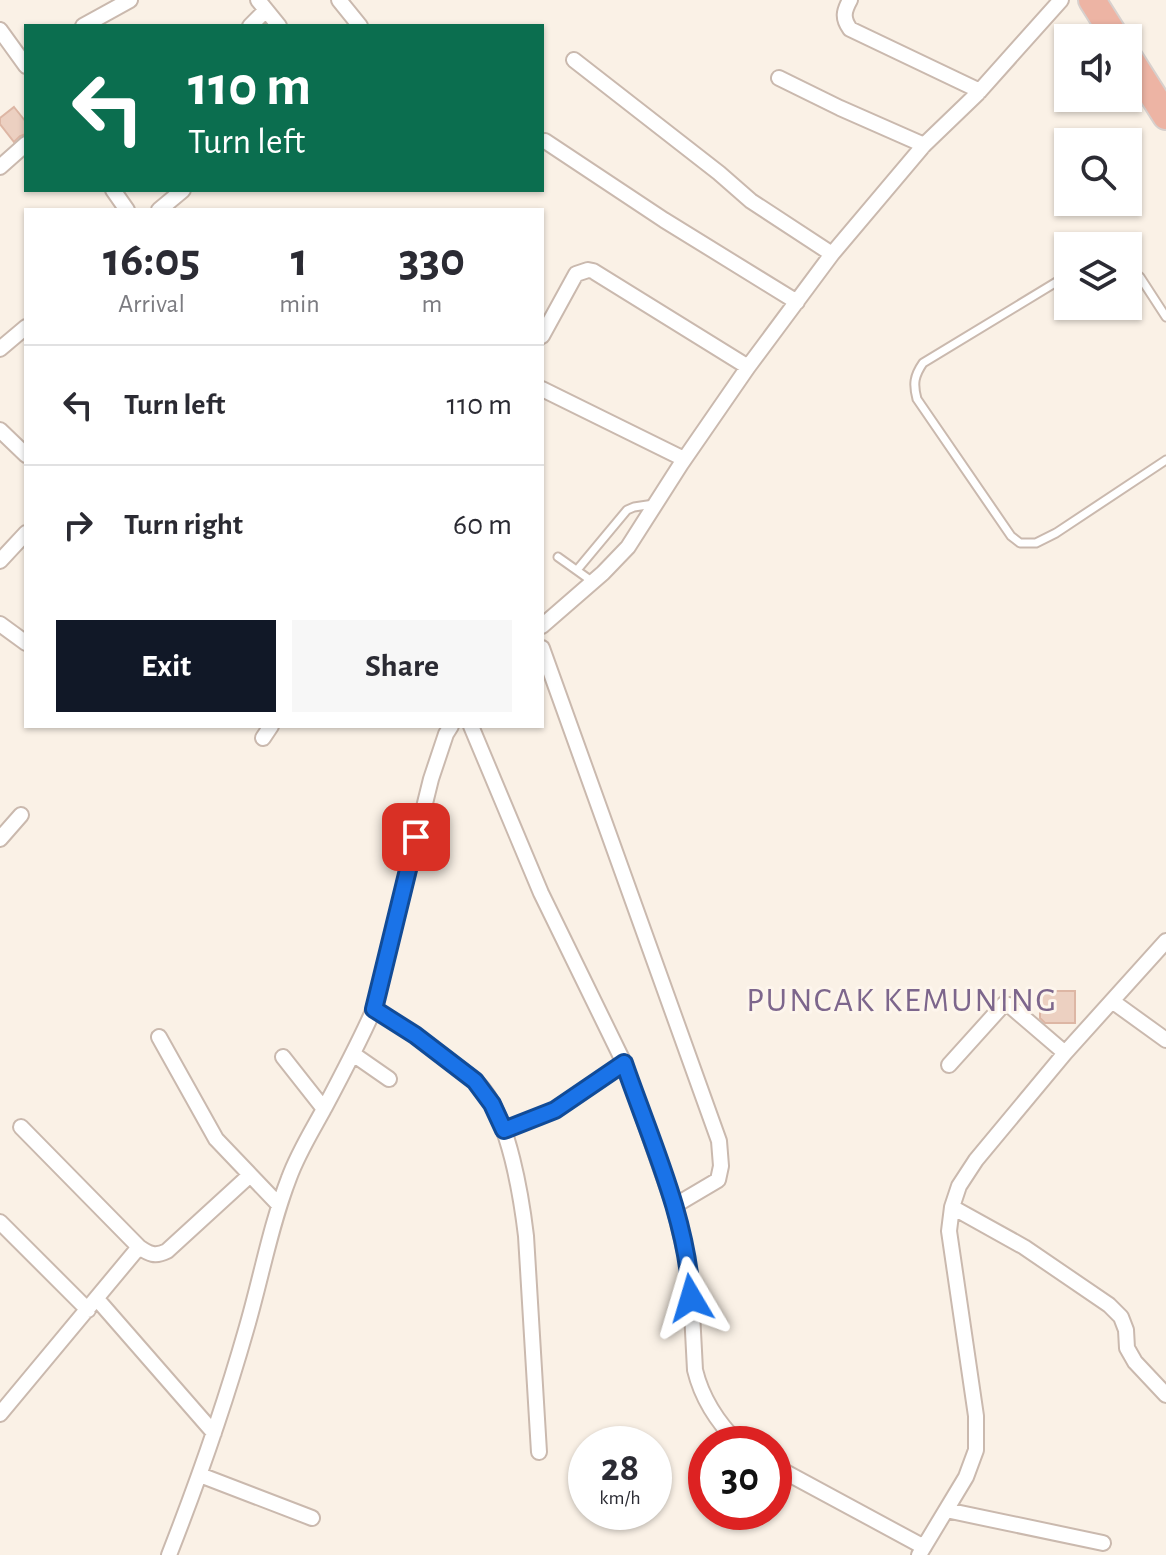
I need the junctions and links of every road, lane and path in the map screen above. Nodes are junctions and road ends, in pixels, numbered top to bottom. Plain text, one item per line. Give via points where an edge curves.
1 (130, 0) edge
2 (339, 0) edge
3 (850, 0) edge
4 (1061, 0) edge
5 (1092, 0) edge
6 (262, 5) edge
7 (87, 24) edge
8 (251, 24) edge
9 (277, 24) edge
10 (358, 24) edge
11 (1107, 24) edge
12 (0, 30) edge
13 (574, 60) dead end
14 (24, 61) edge
15 (779, 78) dead end
16 (1142, 78) edge
17 (980, 91) junction
18 (1166, 116) edge
19 (545, 141) dead end
20 (924, 145) junction
21 (24, 146) edge
22 (0, 167) edge
23 (181, 192) edge
24 (161, 208) edge
25 (832, 254) junction
26 (1142, 280) edge
27 (1054, 283) edge
28 (797, 302) junction
29 (1166, 317) edge
30 (24, 329) edge
31 (544, 332) edge
32 (0, 349) edge
33 (748, 367) junction
34 (544, 390) edge
35 (0, 430) edge
36 (24, 453) edge
37 (684, 459) junction
38 (1166, 460) edge
39 (656, 503) junction
40 (21, 550) edge
41 (558, 557) dead end
42 (0, 561) edge
43 (577, 570) junction
44 (593, 582) junction
45 (0, 624) edge
46 (544, 624) edge
47 (24, 642) edge
48 (544, 654) edge
49 (450, 728) edge
50 (472, 728) edge
51 (21, 815) dead end
52 (0, 839) edge
53 (1166, 941) edge
54 (1161, 956) edge
55 (1112, 1001) junction
56 (374, 1009) junction
57 (159, 1037) dead end
58 (1166, 1040) edge
59 (1065, 1053) junction
60 (353, 1054) junction
61 (283, 1057) dead end
62 (624, 1063) junction
63 (949, 1065) dead end
64 (389, 1079) dead end
65 (324, 1109) junction
66 (21, 1127) dead end
67 (504, 1130) junction
68 (249, 1176) junction
69 (279, 1205) junction
70 (674, 1206) junction
71 (952, 1207) junction
72 (0, 1222) edge
73 (139, 1247) junction
74 (93, 1304) junction
75 (1166, 1395) edge
76 (0, 1414) edge
77 (722, 1426) edge
78 (214, 1433) junction
79 (539, 1452) dead end
80 (200, 1475) junction
81 (792, 1476) edge
82 (946, 1510) junction
83 (312, 1518) dead end
84 (1103, 1543) dead end
85 (922, 1551) edge
86 (169, 1555) edge

1 - 7 street
2 - 10 street
3 - 17 street via 844,18 850,29
4 - 17 street
5 - 11 highway
6 - 8 street
6 - 9 street
12 - 14 street
13 - 25 street via 751,201
15 - 20 street
16 - 18 highway
17 - 20 street
19 - 28 street
20 - 25 street
21 - 22 street
23 - 24 street
25 - 28 street
26 - 29 lane
27 - 38 lane via 923,363 913,385 917,399 1020,543 1036,543 1056,533
28 - 33 street
30 - 32 street
31 - 33 street via 576,274 588,270
33 - 37 street
34 - 37 street
35 - 36 street
37 - 39 street
39 - 43 lane via 627,510
39 - 44 street via 628,547
40 - 42 street
41 - 43 lane
43 - 44 lane
44 - 46 street
45 - 47 street
48 - 70 street via 719,1141 718,1180
49 - 56 street via 431,779
50 - 62 street via 541,893
51 - 52 street
53 - 54 street
54 - 55 street
55 - 58 street
55 - 59 street
56 - 60 street
56 - 67 street via 475,1081
57 - 68 street via 216,1139
59 - 63 street via 1004,1004
59 - 71 street via 976,1160
60 - 64 street
60 - 65 street
61 - 65 street
62 - 67 street via 555,1110
62 - 70 street
65 - 69 street via 301,1148
66 - 73 street
67 - 79 street via 526,1236
68 - 69 street
68 - 73 street via 167,1251 149,1254
69 - 78 street
70 - 77 street via 690,1274 698,1384
71 - 75 street via 1024,1247 1109,1305 1121,1317 1135,1362
71 - 82 street via 949,1231 976,1416 976,1450
72 - 74 street
73 - 74 street
74 - 76 street
74 - 78 street
78 - 80 street
80 - 83 street
80 - 86 street
81 - 85 street
82 - 84 street
82 - 85 street

